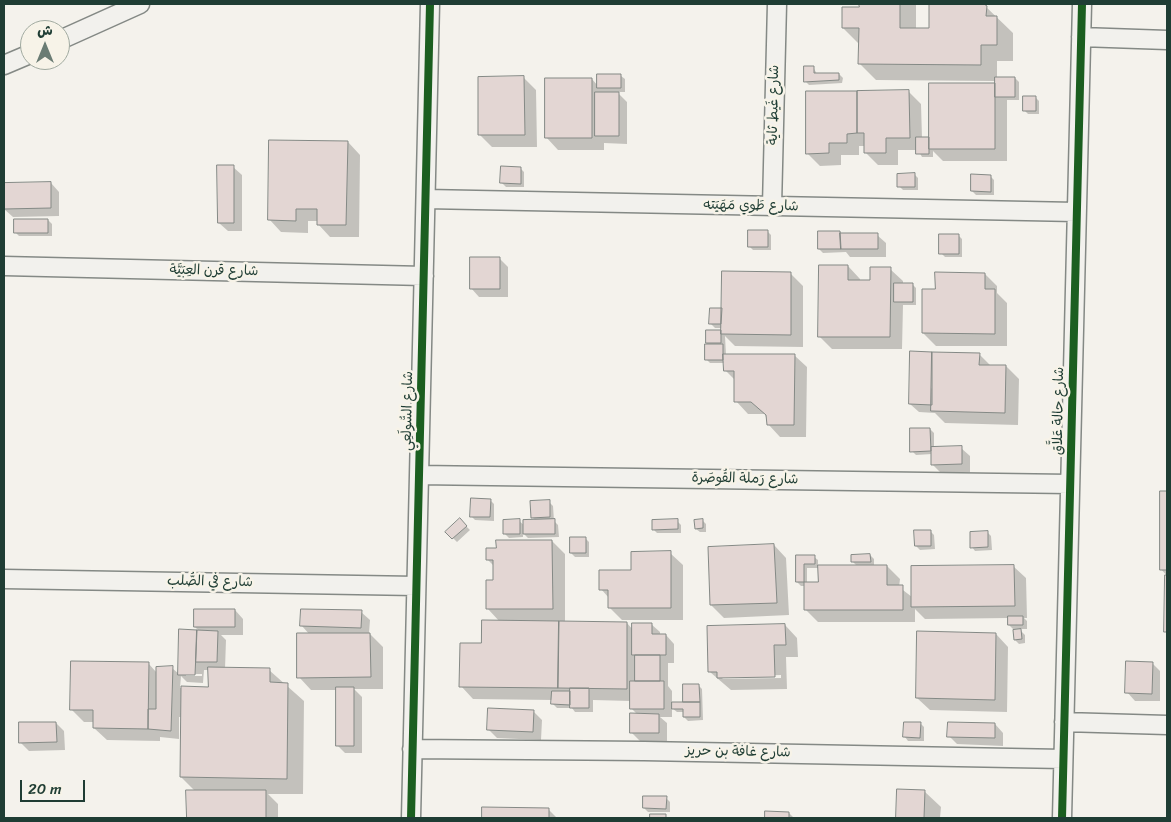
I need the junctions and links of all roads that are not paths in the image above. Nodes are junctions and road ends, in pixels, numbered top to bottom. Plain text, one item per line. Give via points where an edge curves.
1 (140, 4) edge
2 (430, 4) edge
3 (776, 4) edge
4 (1082, 4) edge
5 (70, 36) edge
6 (1081, 37) junction
7 (1167, 40) edge
8 (20, 58) edge
9 (4, 65) edge
10 (426, 199) junction
11 (772, 206) junction
12 (1076, 212) junction
13 (4, 266) edge
14 (424, 276) junction
15 (419, 475) junction
16 (1070, 484) junction
17 (4, 579) edge
18 (416, 586) junction
19 (1064, 722) junction
20 (1167, 725) edge
21 (412, 749) junction
22 (1063, 759) junction
23 (411, 818) edge
24 (1062, 818) edge

1 - 5 street
2 - 10 street, شارع السُّولَعِي
3 - 11 street, شارع غَيط ثاية
4 - 6 street, شارع حالة عَلاَّق
6 - 7 street
6 - 12 street, شارع حالة عَلاَّق
8 - 9 street
10 - 11 street, شارع طَوي مَهَيَته
10 - 14 street, شارع السُّولَعِي
11 - 12 street, شارع طَوي مَهَيَته
12 - 16 street, شارع حالة عَلاَّق
13 - 14 street, شارع قرن العِبَيَّة
14 - 15 street, شارع السُّولَعِي
15 - 16 street, شارع رَملة القُوصَرة
15 - 18 street, شارع السُّولَعِي
16 - 19 street, شارع حالة عَلاَّق
17 - 18 street, شارع في الصُّلب
18 - 21 street, شارع السُّولَعِي
19 - 20 street
19 - 22 street, شارع حالة عَلاَّق
21 - 22 street, شارع غافة بن حريز
21 - 23 street, شارع السُّولَعِي
22 - 24 street, شارع حالة عَلاَّق

